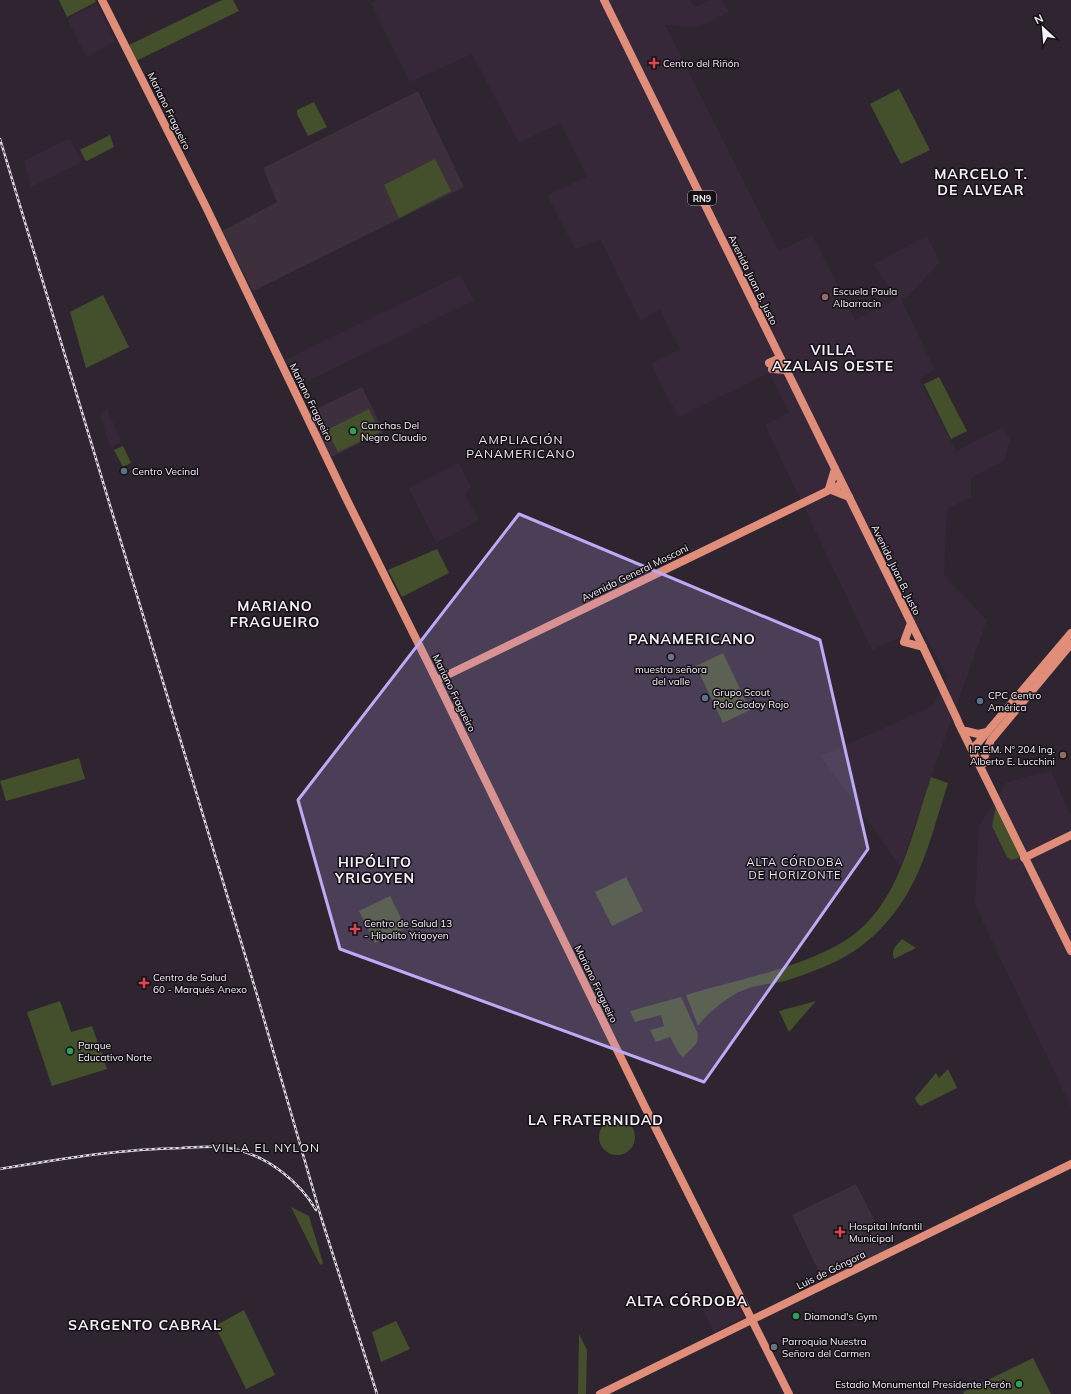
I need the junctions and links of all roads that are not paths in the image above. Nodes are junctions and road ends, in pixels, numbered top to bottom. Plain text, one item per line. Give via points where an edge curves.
1 (102, 0) edge
2 (604, 0) edge
3 (781, 360) junction
4 (786, 370) junction
5 (835, 469) junction
6 (842, 484) junction
7 (828, 490) junction
8 (849, 497) junction
9 (911, 623) junction
10 (1071, 633) edge
11 (1071, 644) edge
12 (923, 646) junction
13 (437, 680) junction
14 (958, 718) junction
15 (966, 731) junction
16 (988, 731) junction
17 (973, 749) junction
18 (982, 765) junction
19 (1071, 835) edge
20 (1026, 857) junction
21 (1071, 945) edge
22 (1071, 951) edge
23 (1071, 1164) edge
24 (753, 1320) junction
25 (600, 1394) edge
26 (789, 1394) edge

1 - 13 main road, Mariano Fragueiro
2 - 3 main road, Avenida Juan B. Justo / RN9
3 - 4 main road, Avenida Juan B. Justo
3 - 4 main road via 771,366
4 - 5 main road, Avenida Juan B. Justo
5 - 6 main road, Avenida Juan B. Justo
5 - 7 main road
6 - 7 main road, Avenida General Mosconi
6 - 8 main road, Avenida Juan B. Justo
7 - 8 main road
7 - 13 main road, Avenida General Mosconi
8 - 9 main road, Avenida Juan B. Justo
9 - 12 main road, Avenida Juan B. Justo
9 - 12 main road via 904,642
10 - 16 main road
11 - 18 main road via 991,740
12 - 14 main road, Avenida Juan B. Justo
13 - 24 main road, Mariano Fragueiro via 645,1107
14 - 15 main road, Avenida Juan B. Justo
14 - 17 main road, Avenida Juan B. Justo via 958,724
15 - 16 main road via 978,734
15 - 17 main road, Avenida Juan B. Justo
16 - 17 main road
17 - 18 main road, Avenida Juan B. Justo
17 - 20 main road, Avenida Juan B. Justo
18 - 20 main road, Avenida Juan B. Justo
19 - 20 main road
20 - 21 main road, Avenida Juan B. Justo
20 - 22 main road, Avenida Juan B. Justo
23 - 24 main road, Luis de Góngora
24 - 25 main road, Luis de Góngora
24 - 26 main road, Mariano Fragueiro

